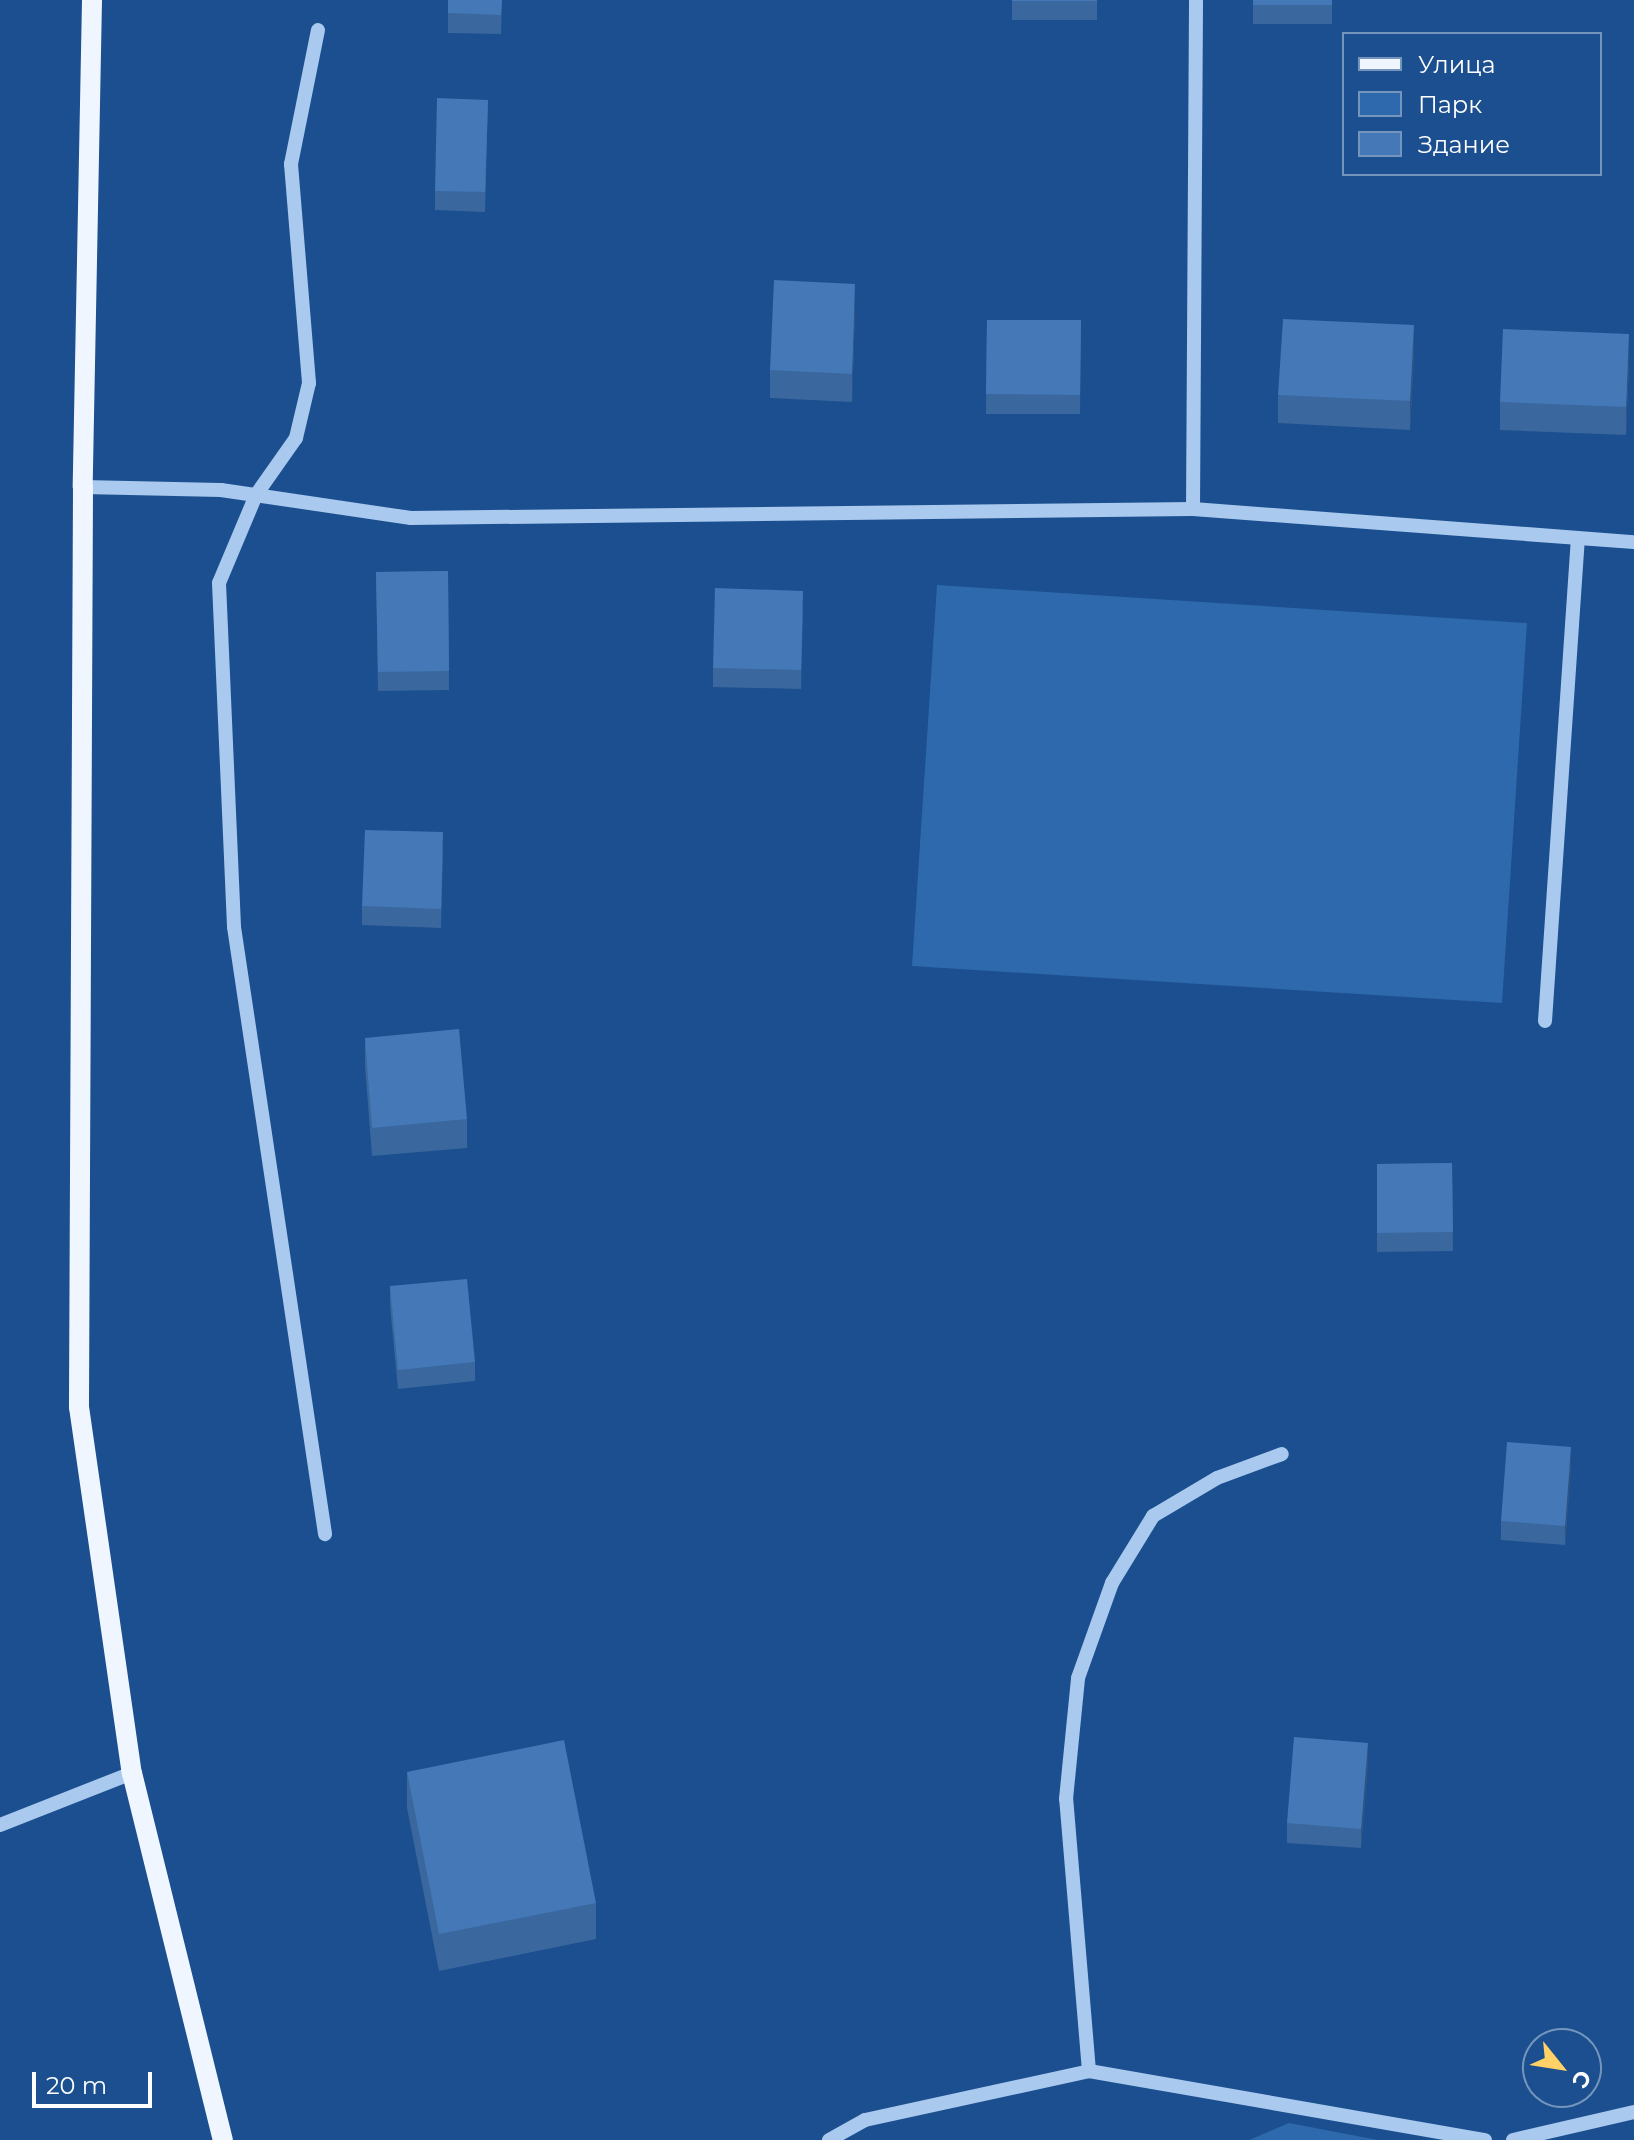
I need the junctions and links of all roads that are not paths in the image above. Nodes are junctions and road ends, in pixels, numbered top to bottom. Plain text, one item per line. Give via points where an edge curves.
1 (92, 0) edge
2 (1196, 0) edge
3 (318, 30) dead end
4 (83, 487) junction
5 (256, 495) junction
6 (1193, 509) junction
7 (1578, 538) junction
8 (1634, 542) edge
9 (1545, 1021) dead end
10 (1282, 1454) dead end
11 (325, 1534) dead end
12 (132, 1773) junction
13 (0, 1825) edge
14 (1089, 2071) junction
15 (1634, 2112) edge
16 (223, 2140) edge
17 (829, 2140) edge
18 (1485, 2140) edge
19 (1513, 2140) edge

1 - 4 main road
2 - 6 street
3 - 5 street via 291,164 309,383 296,438
4 - 5 street
4 - 12 main road via 79,1407
5 - 6 street via 411,518
5 - 11 street via 219,583 234,927
6 - 7 street
7 - 8 street
7 - 9 street
10 - 14 street via 1217,1478 1153,1516 1112,1583 1078,1678 1066,1799
12 - 13 street
12 - 16 main road
14 - 17 street via 865,2120
14 - 18 street
15 - 19 street

